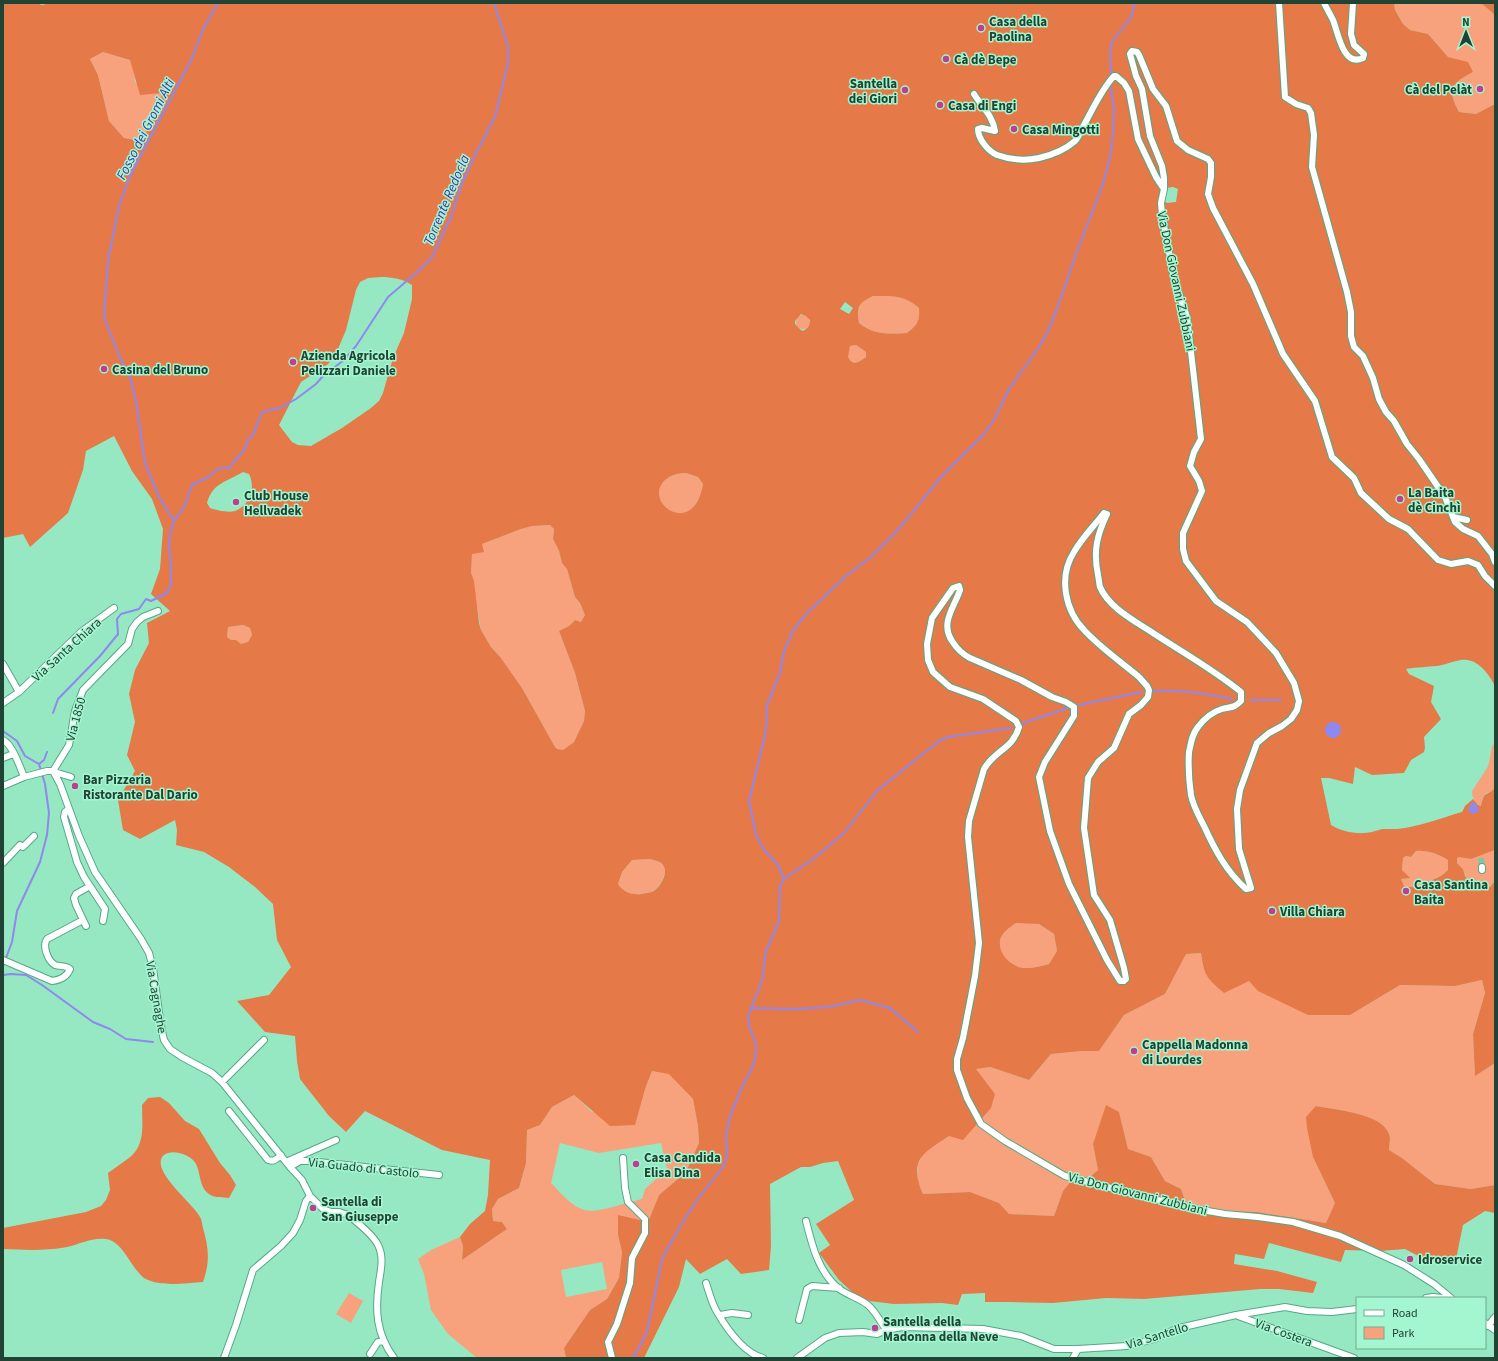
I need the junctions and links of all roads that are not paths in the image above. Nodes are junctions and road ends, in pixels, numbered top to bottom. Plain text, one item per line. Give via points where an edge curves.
1 (1279, 3) edge
2 (1324, 3) edge
3 (1353, 3) edge
4 (974, 94) dead end
5 (1164, 189) junction
6 (1453, 517) junction
7 (1467, 520) dead end
8 (1495, 562) edge
9 (1495, 586) edge
10 (114, 608) dead end
11 (158, 610) dead end
12 (3, 664) edge
13 (19, 692) junction
14 (3, 703) edge
15 (3, 740) edge
16 (13, 754) junction
17 (3, 758) edge
18 (50, 771) junction
19 (24, 777) junction
20 (71, 777) dead end
21 (3, 786) edge
22 (69, 809) junction
23 (34, 836) dead end
24 (3, 863) edge
25 (90, 886) junction
26 (103, 921) dead end
27 (6, 961) edge
28 (264, 1040) dead end
29 (222, 1082) junction
30 (229, 1111) dead end
31 (336, 1140) dead end
32 (280, 1155) junction
33 (623, 1158) dead end
34 (288, 1165) junction
35 (440, 1175) dead end
36 (310, 1196) junction
37 (806, 1221) dead end
38 (706, 1283) dead end
39 (839, 1288) junction
40 (1450, 1297) edge
41 (1356, 1309) edge
42 (720, 1315) junction
43 (748, 1315) dead end
44 (1236, 1315) junction
45 (1495, 1317) edge
46 (799, 1320) dead end
47 (1487, 1324) edge
48 (886, 1330) junction
49 (1495, 1330) edge
50 (383, 1341) junction
51 (1078, 1349) junction
52 (370, 1354) dead end
53 (224, 1358) edge
54 (394, 1358) edge
55 (612, 1358) edge
56 (763, 1358) edge
57 (797, 1358) edge
58 (1073, 1358) edge
59 (1354, 1358) edge

1 - 6 street via 1285,97 1308,108 1311,113 1314,135 1312,167 1351,312 1351,336 1354,347 1363,356 1386,412 1445,497
2 - 3 street via 1342,48 1358,60 1363,58 1364,54 1354,46 1351,34
4 - 5 street via 994,124 995,131 978,129 981,139 992,152 1004,157 1029,160 1049,156 1076,140 1105,86 1116,76 1130,91 1138,138
5 - 9 street via 1162,166 1150,136 1142,89 1130,54 1132,51 1139,55 1153,89 1166,106 1177,142 1211,163 1208,194 1213,208 1253,284 1283,354 1315,401 1332,457 1354,478 1361,492 1389,519 1408,529 1438,560 1451,564 1468,561 1478,565
5 - 40 street, Via Don Giovanni Zubbiani via 1162,215 1174,279 1187,317 1201,439 1190,466 1199,481 1202,494 1183,533 1186,561 1216,601 1247,622 1276,653 1294,683 1299,702 1291,719 1257,743 1240,790 1237,809 1240,849 1251,888 1246,889 1219,857 1192,797 1189,773 1191,741 1197,728 1209,715 1235,707 1241,701 1241,692 1136,622 1110,601 1100,587 1096,567 1097,536 1107,514 1104,513 1074,552 1064,582 1066,597 1084,630 1139,677 1149,690 1148,697 1130,714 1114,748 1098,762 1088,778 1085,843 1094,895 1110,920 1124,968 1126,979 1120,981 1069,884 1050,831 1039,777 1045,762 1074,716 1074,707 962,654 948,634 947,627 960,590 958,586 953,588 932,618 927,644 930,666 950,687 983,699 1016,721 1019,727 1014,740 995,755 984,769 969,821 968,837 979,943 957,1070 967,1098 981,1124 1066,1176 1202,1210 1293,1222 1340,1236 1404,1265
6 - 7 street
6 - 8 street via 1463,530 1478,536
10 - 13 street, Via Santa Chiara via 81,632
11 - 18 street, Via 1850 via 137,622 128,644 83,690 75,711 69,745
12 - 13 street, Via Santa Chiara
13 - 14 street, Via Santa Chiara
15 - 16 street
16 - 17 street
16 - 19 street
18 - 19 street
18 - 20 street
18 - 22 street, Via Cagnaghe via 60,784
19 - 21 street
22 - 25 street, Via Cagnaghe via 64,812 64,817 77,862
22 - 29 street, Via Cagnaghe via 95,872 149,953 164,1040 170,1049 212,1073
23 - 24 street via 23,847 20,845
25 - 26 street, Via Cagnaghe via 105,909
25 - 27 street via 74,898 85,923 47,939 44,943 51,961 56,966 70,967 66,975 52,982
28 - 29 street
29 - 32 street, Via Cagnaghe
30 - 32 street via 268,1160 272,1161
31 - 34 street
32 - 34 street, Via Cagnaghe
33 - 55 street via 628,1202 645,1219 646,1228 632,1258 630,1283 617,1324 608,1342
34 - 35 street, Via Guado di Castolo via 309,1161
34 - 36 street, Via Cagnaghe via 302,1180
36 - 50 street, Via Cagnaghe via 325,1210 348,1215 378,1245 382,1262 376,1315
36 - 53 street via 293,1233 253,1270
37 - 39 street via 818,1260
38 - 42 street
39 - 46 street via 812,1286 807,1289
39 - 48 street via 868,1305
41 - 44 street, Via Santello via 1320,1312 1285,1307
42 - 43 street
42 - 56 street via 748,1351
44 - 51 street, Via Santello via 1179,1328 1154,1339 1127,1346
44 - 59 street, Via Costera
45 - 47 street
47 - 49 street
48 - 51 street, Via Santello via 902,1327 984,1329 1021,1336 1054,1349
48 - 57 street, Via Santello via 877,1334 839,1333 825,1338
50 - 52 street via 378,1342
50 - 54 street, Via Cagnaghe
51 - 58 street

